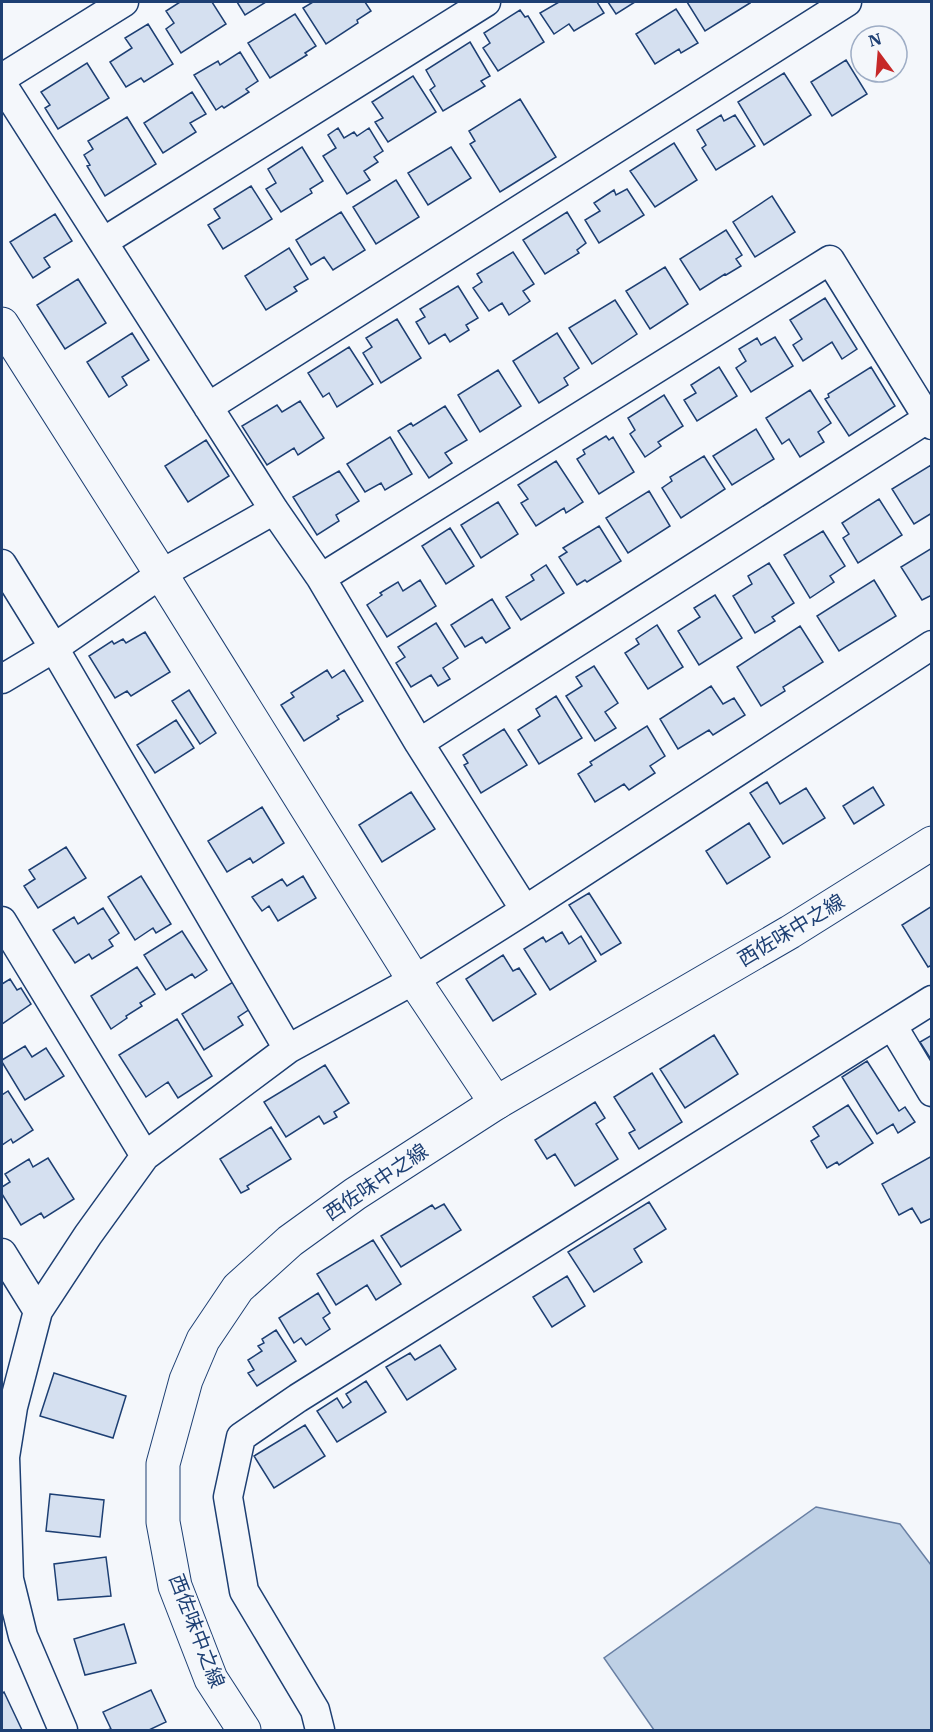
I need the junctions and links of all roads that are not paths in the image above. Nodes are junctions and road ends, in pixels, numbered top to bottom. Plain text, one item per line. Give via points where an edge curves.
1 (124, 2) edge
2 (486, 2) edge
3 (847, 2) edge
4 (2, 78) edge
5 (2, 84) edge
6 (103, 242) junction
7 (2, 324) edge
8 (208, 407) junction
9 (929, 422) edge
10 (274, 510) junction
11 (2, 564) edge
12 (161, 574) junction
13 (321, 578) junction
14 (932, 645) edge
15 (54, 648) junction
16 (2, 679) edge
17 (419, 743) junction
18 (932, 843) edge
19 (525, 910) junction
20 (2, 921) edge
21 (414, 980) junction
22 (932, 1000) edge
23 (892, 1025) junction
24 (288, 1049) junction
25 (932, 1092) edge
26 (496, 1103) junction
27 (145, 1156) junction
28 (2, 1253) edge
29 (38, 1311) junction
30 (3, 1457) edge
31 (63, 1731) edge
32 (244, 1731) edge
33 (320, 1731) edge

1 - 4 street
2 - 6 street
3 - 8 street
5 - 6 street
6 - 8 street
7 - 12 main road
8 - 10 street
9 - 13 street via 830,260
9 - 17 street
10 - 12 street
10 - 13 street
11 - 15 street
12 - 15 street
12 - 21 main road
13 - 17 street
14 - 19 street
15 - 16 street
15 - 24 street
17 - 19 street
18 - 26 main road, 西佐味中之線 via 780,938
19 - 21 street
20 - 27 street
21 - 24 street
21 - 26 main road
22 - 23 street
23 - 25 street
23 - 33 street via 308,1391 241,1437 228,1497 244,1590 315,1710
24 - 27 street
26 - 32 main road, 西佐味中之線 via 290,1241 238,1288 203,1340 186,1380 163,1464 163,1522 175,1586 211,1679
27 - 29 street
28 - 29 street
29 - 30 street
30 - 31 street via 9,1579 22,1636

